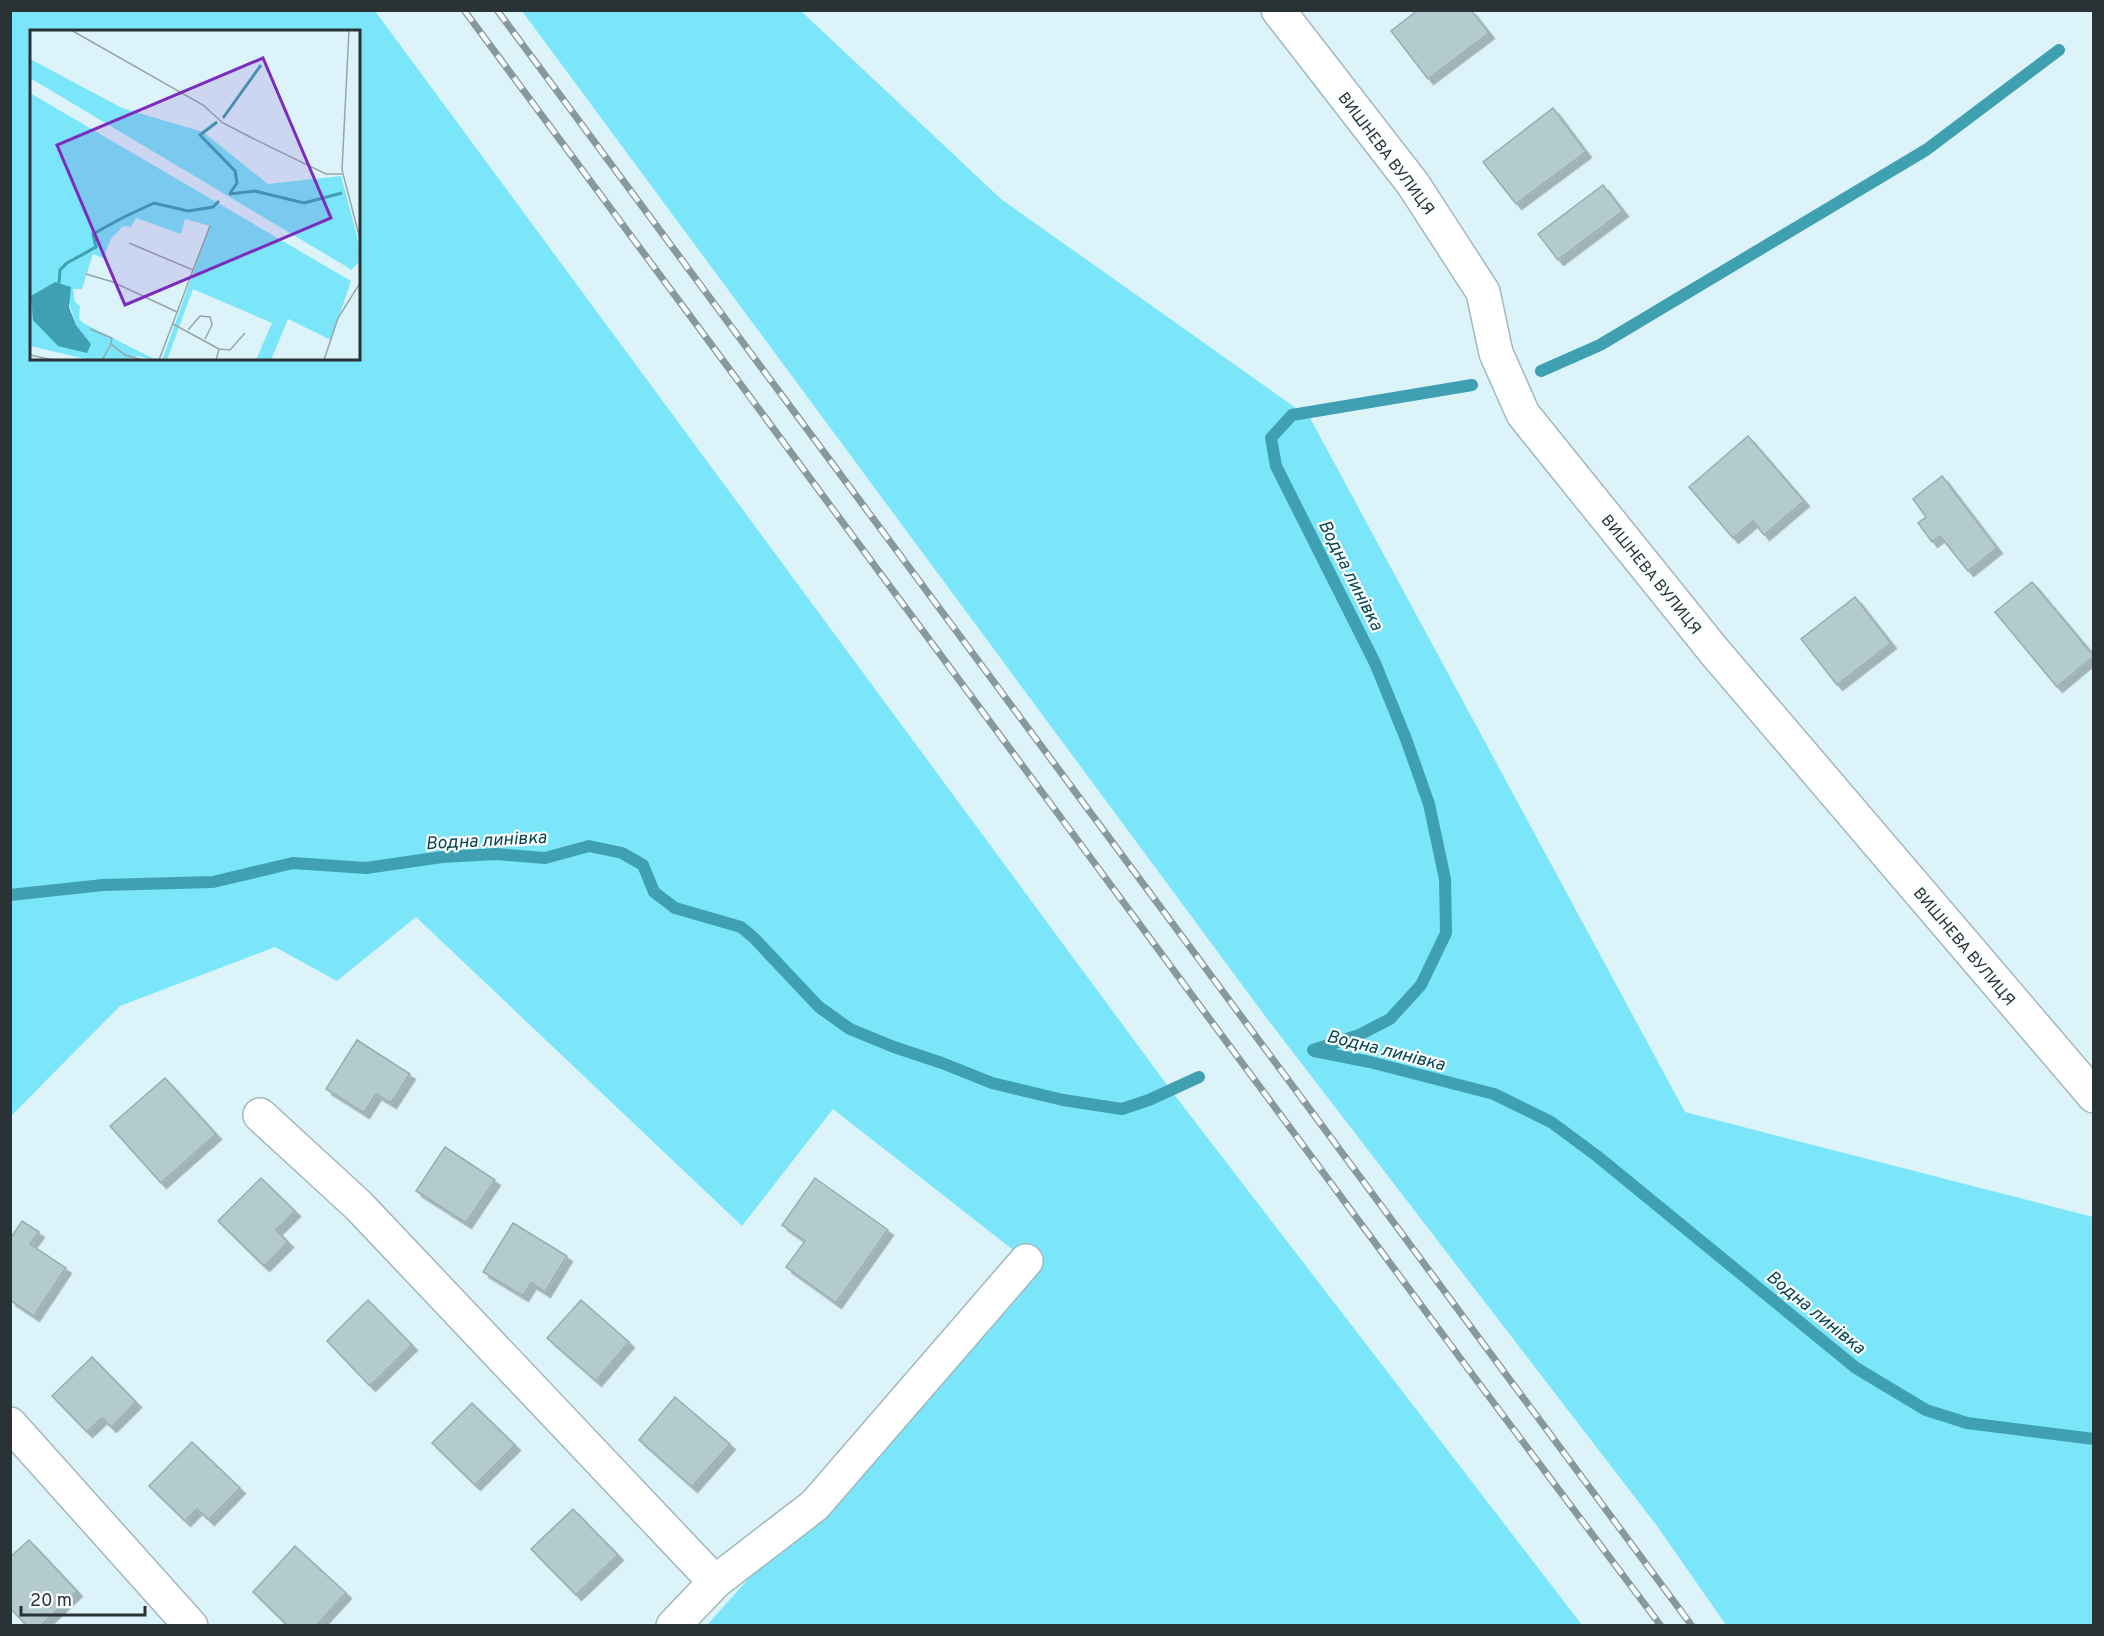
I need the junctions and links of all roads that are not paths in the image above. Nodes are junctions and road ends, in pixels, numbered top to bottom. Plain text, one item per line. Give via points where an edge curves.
1 (1278, 10) edge
2 (2094, 1096) edge
3 (260, 1115) dead end
4 (1026, 1261) dead end
5 (10, 1424) edge
6 (715, 1582) junction
7 (191, 1626) edge
8 (673, 1626) edge

1 - 2 street, ВИШНЕВА ВУЛИЦЯ via 1413,184 1483,292 1496,353 1522,414 1714,651
3 - 6 street via 359,1206
4 - 6 street via 815,1505
5 - 7 street
6 - 8 street

